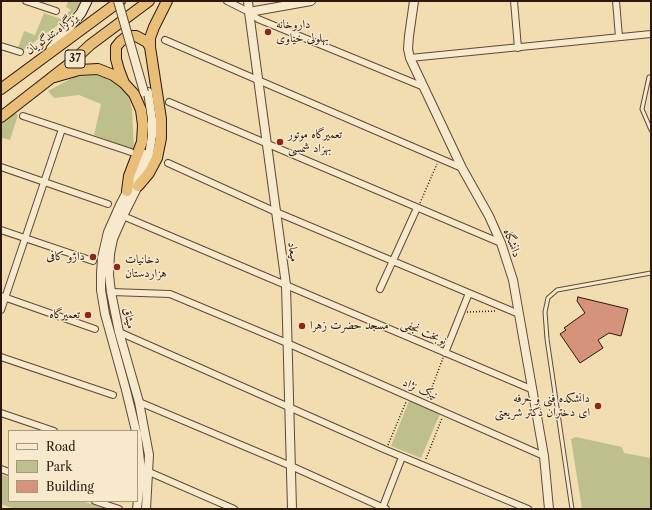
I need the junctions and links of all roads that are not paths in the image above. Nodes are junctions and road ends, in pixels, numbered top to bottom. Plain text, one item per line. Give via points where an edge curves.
1 (26, 1) edge
2 (88, 1) edge
3 (120, 1) edge
4 (150, 1) edge
5 (167, 1) edge
6 (227, 1) edge
7 (311, 1) edge
8 (414, 1) edge
9 (514, 1) edge
10 (616, 1) edge
11 (247, 5) edge
12 (56, 11) dead end
13 (651, 34) edge
14 (619, 37) junction
15 (165, 40) dead end
16 (1, 46) edge
17 (150, 47) junction
18 (518, 48) junction
19 (20, 52) dead end
20 (47, 54) junction
21 (410, 58) junction
22 (651, 77) edge
23 (52, 78) junction
24 (258, 81) junction
25 (124, 83) junction
26 (424, 87) junction
27 (1, 89) edge
28 (169, 102) dead end
29 (23, 116) dead end
30 (1, 117) edge
31 (62, 129) junction
32 (651, 130) edge
33 (150, 137) junction
34 (267, 144) junction
35 (131, 152) dead end
36 (168, 163) dead end
37 (1, 167) edge
38 (462, 168) junction
39 (44, 182) junction
40 (138, 186) junction
41 (128, 191) junction
42 (108, 204) dead end
43 (417, 208) junction
44 (276, 212) junction
45 (123, 216) junction
46 (1, 230) edge
47 (25, 238) junction
48 (501, 243) junction
49 (393, 261) junction
50 (93, 262) dead end
51 (651, 273) edge
52 (286, 285) junction
53 (380, 289) dead end
54 (111, 292) junction
55 (469, 293) junction
56 (3, 297) edge
57 (1, 310) edge
58 (519, 314) junction
59 (95, 328) dead end
60 (119, 332) junction
61 (287, 343) junction
62 (445, 353) junction
63 (1, 356) edge
64 (531, 389) junction
65 (113, 395) dead end
66 (139, 402) junction
67 (290, 406) junction
68 (1, 413) edge
69 (51, 430) edge
70 (136, 430) edge
71 (138, 439) edge
72 (544, 456) junction
73 (402, 457) junction
74 (291, 466) junction
75 (145, 472) junction
76 (98, 502) edge
77 (119, 509) edge
78 (137, 509) edge
79 (146, 509) edge
80 (234, 509) edge
81 (292, 509) edge
82 (383, 509) edge
83 (528, 509) edge
84 (549, 509) edge
85 (572, 509) edge

1 - 12 street
2 - 20 main road
3 - 20 highway, بزرگراه تندگویان / 37
3 - 33 street, bridge via 144,92
4 - 23 highway, 37
5 - 17 highway via 154,27
6 - 11 street
7 - 11 street
8 - 21 street, دانشگاه via 408,49
9 - 18 street
10 - 14 street
11 - 24 street, میعاد
11 - 26 street via 258,19
13 - 14 street
14 - 18 street
15 - 24 street
16 - 19 street
17 - 25 highway via 147,42 136,36 124,38 116,47 116,58
17 - 40 highway via 161,119 161,138 157,158
18 - 21 street
20 - 27 highway, بزرگراه تندگویان / 37
21 - 26 street, دانشگاه
22 - 32 lane via 642,109
23 - 25 highway via 79,70 98,69
23 - 30 highway, 37
24 - 34 street, میعاد
24 - 38 street
25 - 41 highway via 134,94 142,125 142,142 129,176
26 - 38 street, دانشگاه
28 - 34 street
29 - 31 street
31 - 35 street
31 - 39 street
33 - 40 street, میثاق via 145,168
33 - 41 street, میثاق
34 - 43 street
34 - 44 street, میعاد
36 - 44 street
37 - 39 street
38 - 48 street, دانشگاه
39 - 42 street
39 - 47 street
40 - 45 street, میثاق
41 - 70 street, میثاق via 108,232 102,258 101,290
43 - 48 street
43 - 49 street
44 - 49 street
44 - 52 street, میعاد
45 - 52 street, نوبخت نجفی
45 - 54 street, میثاق via 113,239 110,254
46 - 47 street
47 - 50 street
47 - 56 street
48 - 58 street, دانشگاه via 513,280
49 - 53 street
49 - 55 street
51 - 85 lane via 557,290 548,298 545,312 547,339
52 - 61 street, میعاد
52 - 62 street, نوبخت نجفی
54 - 60 street, میثاق
54 - 61 street, نیک نژاد via 170,294
55 - 58 street
55 - 62 street
56 - 57 street
56 - 59 street
58 - 64 street, دانشگاه
60 - 66 street, میثاق
60 - 67 street
61 - 67 street, میعاد
61 - 72 street, نیک نژاد
62 - 64 street, نوبخت نجفی
63 - 65 street
64 - 72 street, دانشگاه
66 - 74 street
66 - 75 street, میثاق via 149,455
67 - 73 street
67 - 74 street, میعاد
68 - 69 street
71 - 75 street, میثاق
72 - 84 street, دانشگاه
73 - 82 street
73 - 83 street
74 - 81 street, میعاد
74 - 82 street
75 - 78 street, میثاق
75 - 79 street, میثاق
75 - 80 street
76 - 77 street

